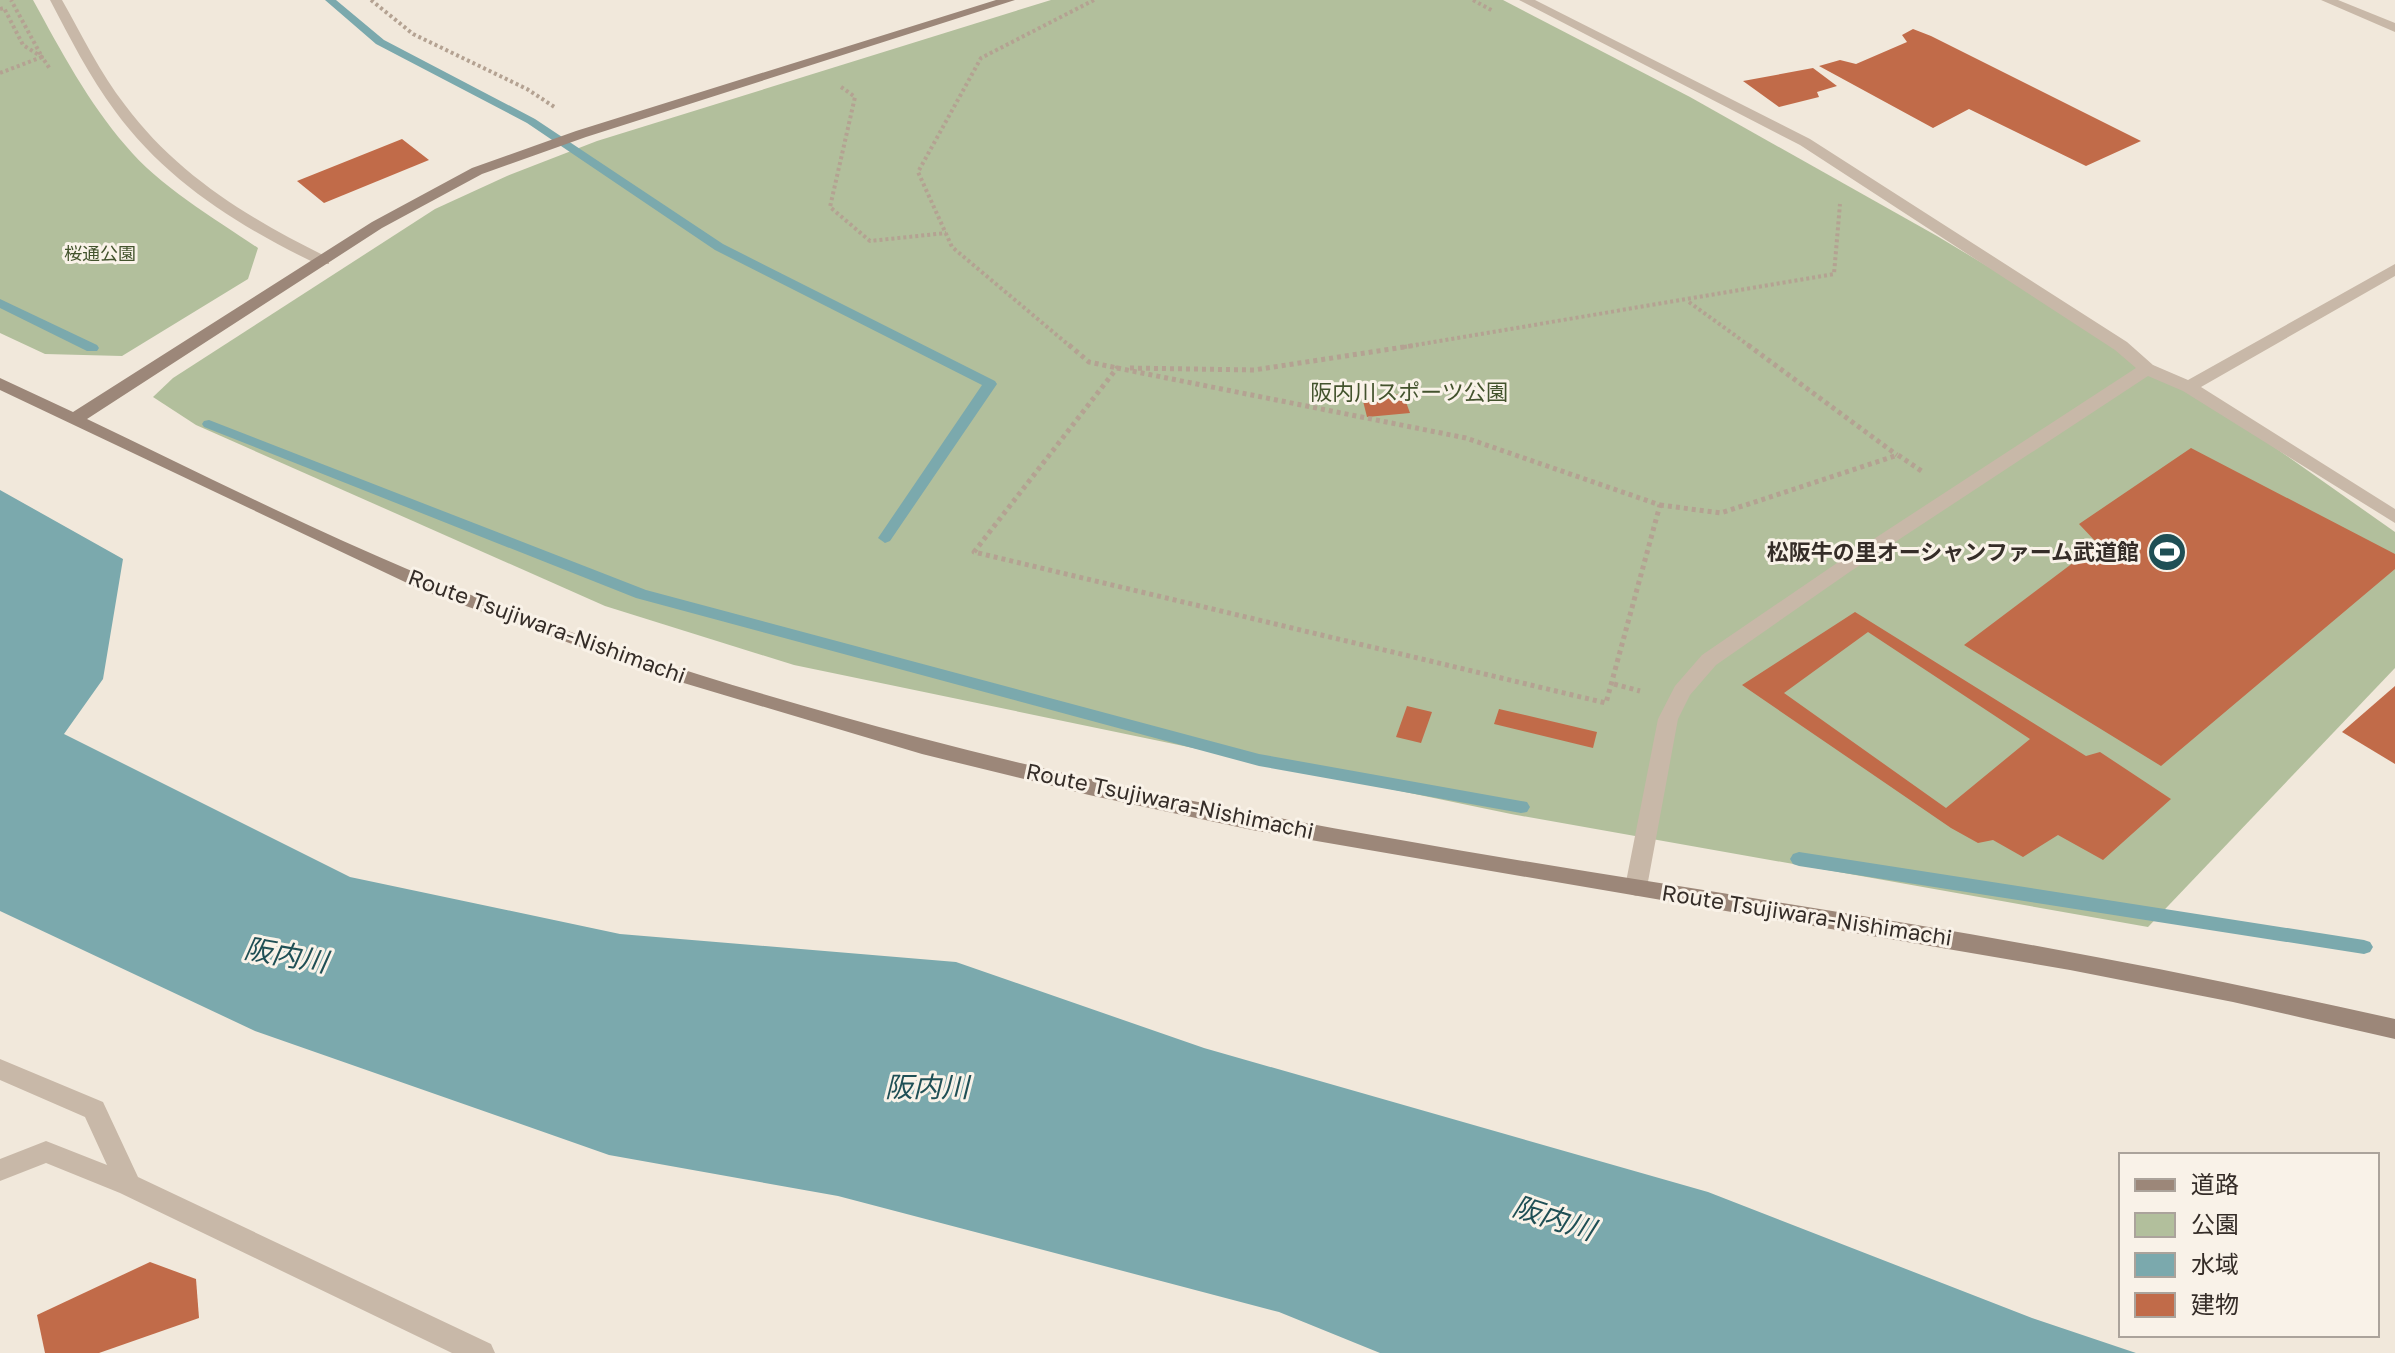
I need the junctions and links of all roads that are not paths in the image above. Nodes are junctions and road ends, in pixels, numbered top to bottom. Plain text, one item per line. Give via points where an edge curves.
1 (56, 0) edge
2 (1009, 0) edge
3 (1525, 0) edge
4 (2327, 0) edge
5 (2395, 28) edge
6 (323, 261) junction
7 (2395, 269) edge
8 (2147, 369) junction
9 (0, 383) edge
10 (2189, 387) junction
11 (73, 420) junction
12 (2395, 517) edge
13 (1636, 887) junction
14 (2395, 1029) edge
15 (0, 1069) edge
16 (0, 1170) edge
17 (129, 1185) junction
18 (481, 1353) edge

1 - 6 street via 100,78 152,146 209,195 277,239
2 - 6 main road via 585,132 477,171
3 - 8 street via 1805,142 2096,329
4 - 5 street
6 - 11 main road
7 - 10 street
8 - 10 street
8 - 13 street via 1709,660 1682,691 1668,719
9 - 11 main road, Route Tsujiwara-Nishimachi
10 - 12 street
11 - 13 main road, Route Tsujiwara-Nishimachi via 425,584 591,647 739,695 1087,787 1268,825
13 - 14 main road, Route Tsujiwara-Nishimachi via 2024,950
15 - 17 street via 94,1110
16 - 17 street via 46,1152
17 - 18 street

